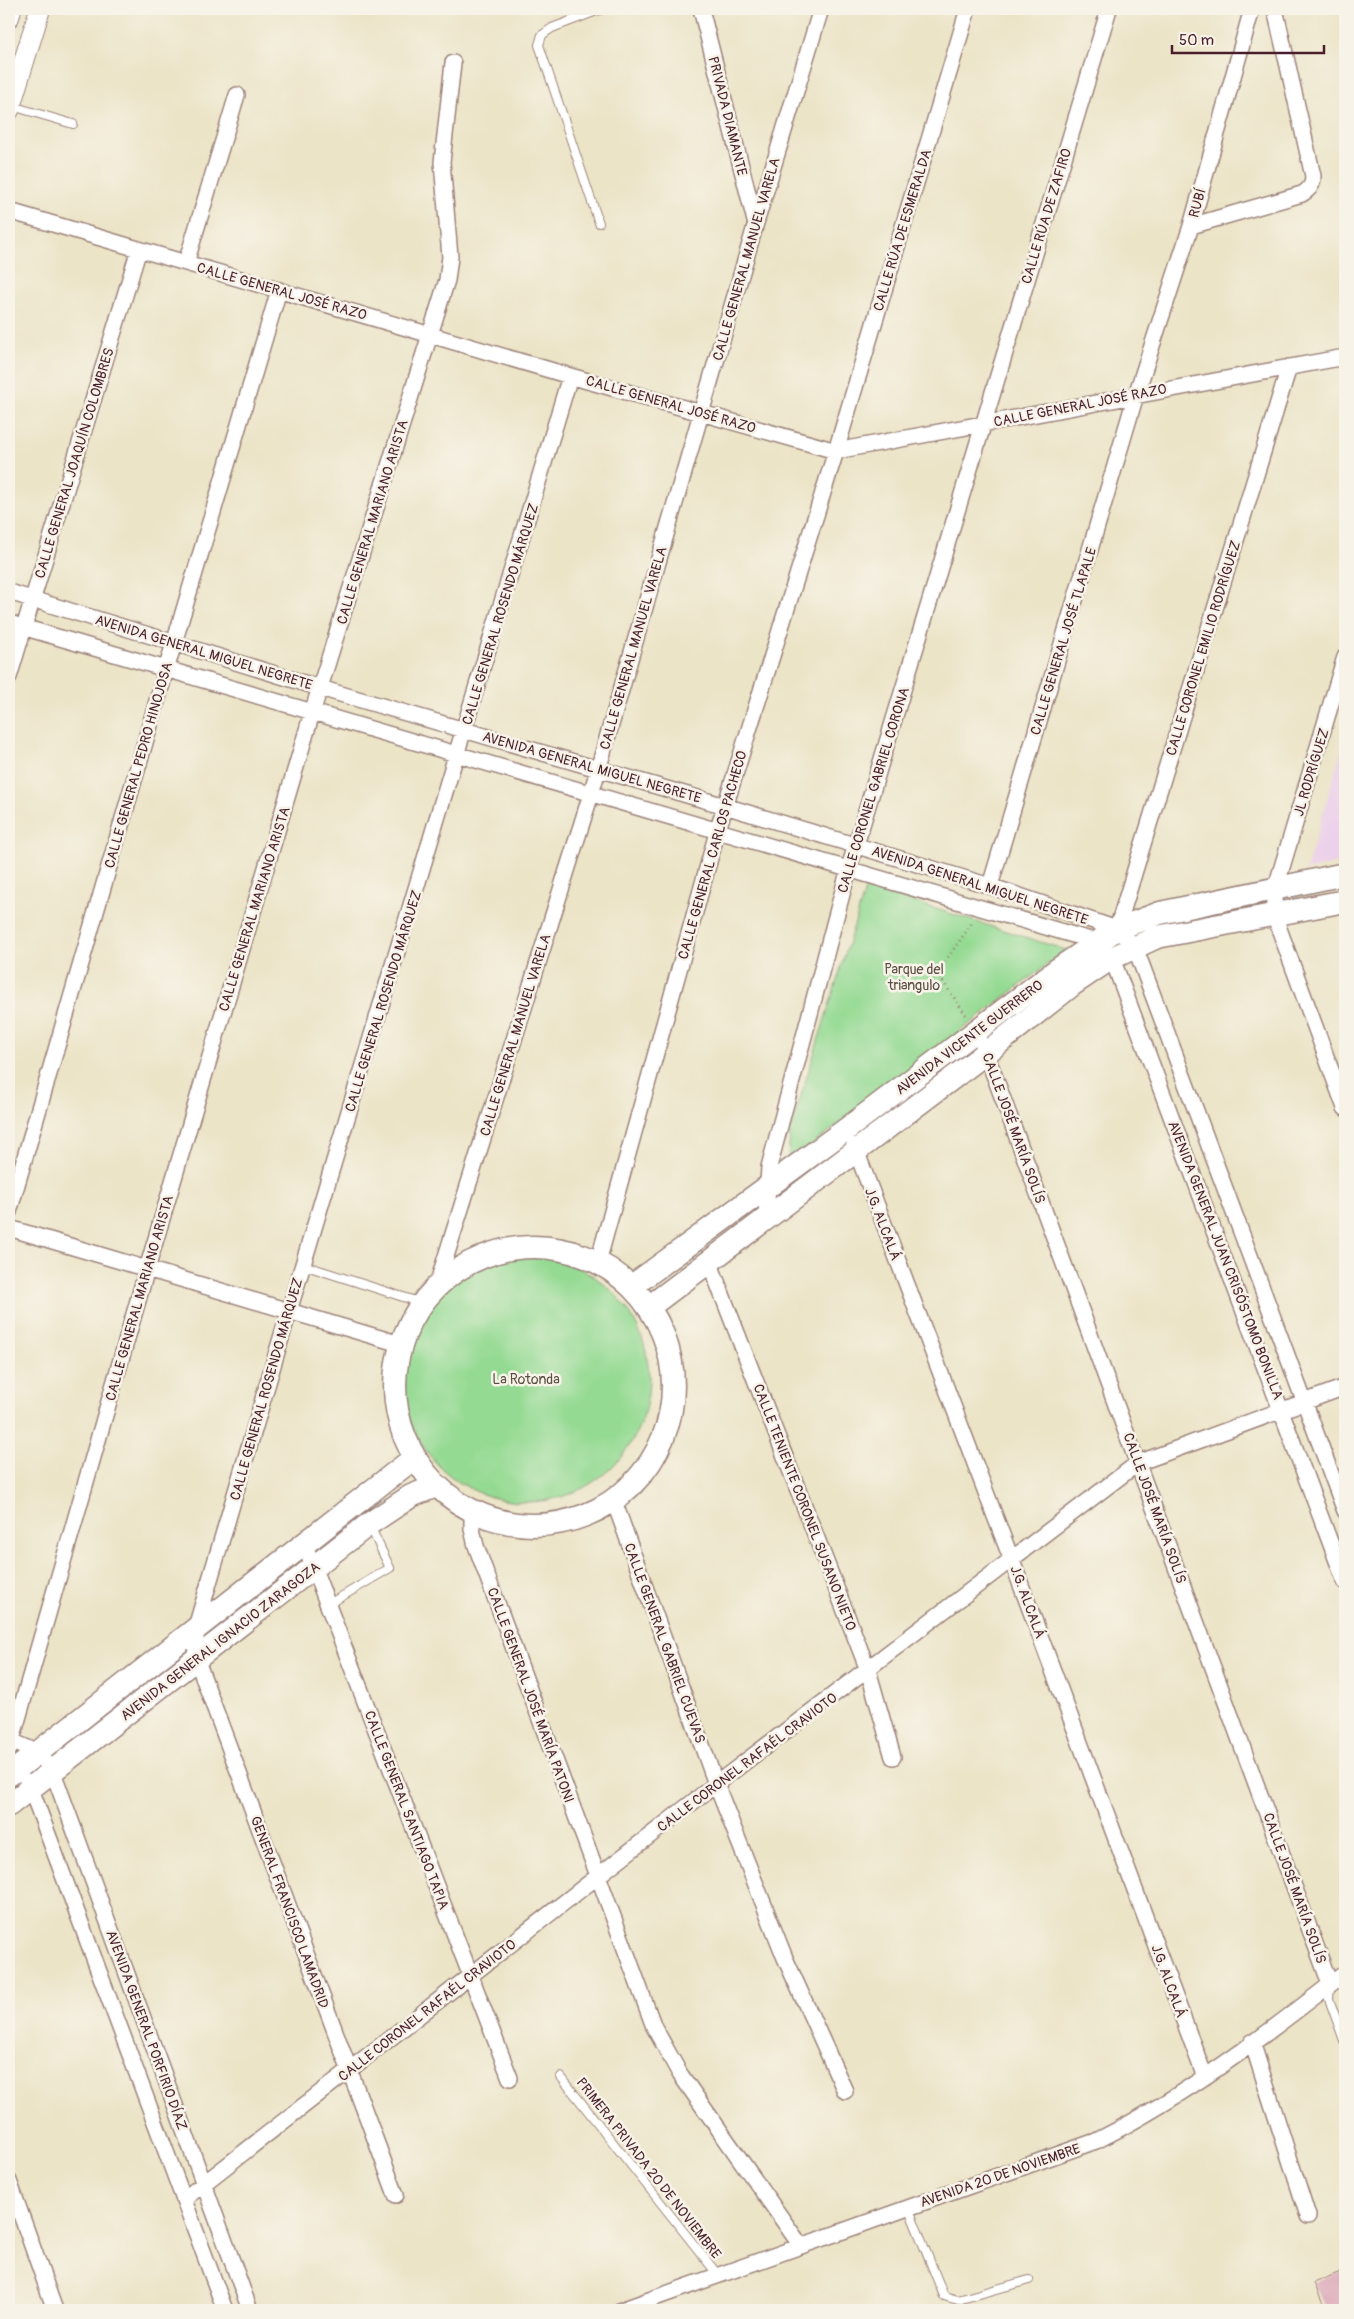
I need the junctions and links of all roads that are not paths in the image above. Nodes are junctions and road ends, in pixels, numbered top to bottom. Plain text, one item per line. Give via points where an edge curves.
1 (11, 9) edge
2 (40, 9) edge
3 (602, 9) edge
4 (701, 9) edge
5 (821, 9) edge
6 (968, 9) edge
7 (1109, 9) edge
8 (1252, 9) edge
9 (1275, 9) edge
10 (9, 17) edge
11 (453, 63) dead end
12 (237, 95) dead end
13 (11, 97) edge
14 (73, 124) dead end
15 (9, 210) edge
16 (598, 223) dead end
17 (756, 223) junction
18 (1191, 226) junction
19 (139, 249) junction
20 (186, 263) junction
21 (279, 290) junction
22 (430, 335) junction
23 (1345, 357) edge
24 (1290, 367) junction
25 (570, 376) junction
26 (1136, 395) junction
27 (701, 412) junction
28 (983, 424) junction
29 (836, 451) junction
30 (9, 592) edge
31 (32, 600) junction
32 (9, 623) edge
33 (24, 627) junction
34 (174, 643) junction
35 (1345, 657) edge
36 (166, 670) junction
37 (9, 677) edge
38 (320, 688) junction
39 (312, 714) junction
40 (465, 730) junction
41 (457, 755) junction
42 (598, 768) junction
43 (591, 794) junction
44 (725, 806) junction
45 (718, 830) junction
46 (856, 845) junction
47 (849, 868) junction
48 (1345, 874) edge
49 (990, 886) junction
50 (1276, 887) junction
51 (1345, 901) edge
52 (1274, 915) junction
53 (1117, 929) junction
54 (1135, 946) junction
55 (1104, 950) junction
56 (977, 1032) junction
57 (986, 1053) junction
58 (1345, 1108) edge
59 (848, 1128) junction
60 (855, 1151) junction
61 (766, 1187) junction
62 (9, 1212) edge
63 (766, 1218) junction
64 (9, 1228) edge
65 (709, 1260) junction
66 (598, 1262) junction
67 (303, 1265) junction
68 (147, 1269) junction
69 (437, 1285) junction
70 (632, 1286) junction
71 (422, 1303) junction
72 (649, 1307) junction
73 (289, 1311) junction
74 (400, 1344) junction
75 (1345, 1388) edge
76 (1306, 1402) junction
77 (1282, 1409) junction
78 (414, 1458) junction
79 (1138, 1463) junction
80 (436, 1486) junction
81 (614, 1501) junction
82 (472, 1511) junction
83 (1345, 1511) edge
84 (369, 1524) junction
85 (304, 1543) junction
86 (1012, 1561) junction
87 (314, 1566) junction
88 (1345, 1582) edge
89 (329, 1604) junction
90 (196, 1627) junction
91 (196, 1658) junction
92 (868, 1670) junction
93 (39, 1753) junction
94 (11, 1756) edge
95 (893, 1757) dead end
96 (53, 1772) junction
97 (716, 1784) junction
98 (31, 1789) junction
99 (9, 1805) edge
100 (598, 1877) junction
101 (1345, 1972) edge
102 (470, 1975) junction
103 (1330, 1984) junction
104 (1252, 2042) junction
105 (1345, 2043) edge
106 (348, 2071) junction
107 (561, 2077) dead end
108 (1204, 2077) junction
109 (510, 2078) dead end
110 (845, 2090) dead end
111 (9, 2182) edge
112 (203, 2184) junction
113 (396, 2195) dead end
114 (184, 2199) junction
115 (908, 2208) junction
116 (1308, 2216) dead end
117 (801, 2246) junction
118 (718, 2275) junction
119 (1029, 2280) dead end
120 (55, 2310) edge
121 (225, 2310) edge
122 (250, 2310) edge
123 (621, 2310) edge

1 - 10 street
2 - 13 street
3 - 16 lane via 552,28 542,35 539,45
4 - 17 street, PRIVADA DIAMANTE
5 - 17 street, CALLE GENERAL MANUEL VARELA
6 - 29 street, CALLE RÚA DE ESMERALDA
7 - 28 street, CALLE RÚA DE ZAFIRO
8 - 18 street, RUBÍ
9 - 18 street via 1313,184 1302,194
11 - 22 street, CALLE GENERAL MARIANO ARISTA via 442,162 450,257 447,280
12 - 20 street
13 - 14 lane
15 - 19 street, CALLE GENERAL JOSÉ RAZO
17 - 27 street, CALLE GENERAL MANUEL VARELA
18 - 26 street, RUBÍ
19 - 20 street, CALLE GENERAL JOSÉ RAZO
19 - 31 street, CALLE GENERAL JOAQUÍN COLOMBRES
20 - 21 street, CALLE GENERAL JOSÉ RAZO
21 - 22 street, CALLE GENERAL JOSÉ RAZO
21 - 34 street, CALLE GENERAL PEDRO HINOJOSA
22 - 25 street, CALLE GENERAL JOSÉ RAZO
22 - 38 street, CALLE GENERAL MARIANO ARISTA
23 - 24 street, CALLE GENERAL JOSÉ RAZO
24 - 26 street, CALLE GENERAL JOSÉ RAZO
24 - 53 street, CALLE CORONEL EMILIO RODRÍGUEZ
25 - 27 street, CALLE GENERAL JOSÉ RAZO
25 - 40 street, CALLE GENERAL ROSENDO MÁRQUEZ
26 - 28 street, CALLE GENERAL JOSÉ RAZO
26 - 49 street, CALLE GENERAL JOSÉ TLAPALE
27 - 29 street, CALLE GENERAL JOSÉ RAZO
27 - 42 street, CALLE GENERAL MANUEL VARELA
28 - 29 street, CALLE GENERAL JOSÉ RAZO
28 - 46 street, CALLE CORONEL GABRIEL CORONA
29 - 44 street, CALLE GENERAL CARLOS PACHECO
30 - 31 street, AVENIDA GENERAL MIGUEL NEGRETE
31 - 33 street, CALLE GENERAL JOAQUÍN COLOMBRES
31 - 34 street, AVENIDA GENERAL MIGUEL NEGRETE
32 - 33 street, AVENIDA GENERAL MIGUEL NEGRETE
33 - 36 street, AVENIDA GENERAL MIGUEL NEGRETE
33 - 37 street, CALLE GENERAL JOAQUÍN COLOMBRES
34 - 36 street, CALLE GENERAL PEDRO HINOJOSA
34 - 38 street, AVENIDA GENERAL MIGUEL NEGRETE
35 - 50 street, JL RODRÍGUEZ
36 - 39 street, AVENIDA GENERAL MIGUEL NEGRETE
36 - 62 street, CALLE GENERAL PEDRO HINOJOSA
38 - 39 street, CALLE GENERAL MARIANO ARISTA
38 - 40 street, AVENIDA GENERAL MIGUEL NEGRETE
39 - 41 street, AVENIDA GENERAL MIGUEL NEGRETE
39 - 68 street, CALLE GENERAL MARIANO ARISTA
40 - 41 street, CALLE GENERAL ROSENDO MÁRQUEZ
40 - 42 street, AVENIDA GENERAL MIGUEL NEGRETE
41 - 43 street, AVENIDA GENERAL MIGUEL NEGRETE
41 - 67 street, CALLE GENERAL ROSENDO MÁRQUEZ
42 - 43 street, CALLE GENERAL MANUEL VARELA
42 - 44 street, AVENIDA GENERAL MIGUEL NEGRETE
43 - 45 street, AVENIDA GENERAL MIGUEL NEGRETE
43 - 69 street, CALLE GENERAL MANUEL VARELA
44 - 45 street, CALLE GENERAL CARLOS PACHECO
44 - 46 street, AVENIDA GENERAL MIGUEL NEGRETE
45 - 47 street, AVENIDA GENERAL MIGUEL NEGRETE
45 - 66 street, CALLE GENERAL CARLOS PACHECO
46 - 47 street, CALLE CORONEL GABRIEL CORONA
46 - 49 street, AVENIDA GENERAL MIGUEL NEGRETE
47 - 55 street, AVENIDA GENERAL MIGUEL NEGRETE
47 - 61 street, CALLE CORONEL GABRIEL CORONA
48 - 50 main road, AVENIDA VICENTE GUERRERO
49 - 53 street, AVENIDA GENERAL MIGUEL NEGRETE
50 - 52 street, JL RODRÍGUEZ
50 - 53 main road, AVENIDA VICENTE GUERRERO via 1160,913
51 - 52 main road, AVENIDA VICENTE GUERRERO
52 - 54 main road, AVENIDA VICENTE GUERRERO via 1157,937
52 - 58 street
53 - 54 street, AVENIDA GENERAL JUAN CRISÓSTOMO BONILLA
53 - 55 main road, AVENIDA VICENTE GUERRERO
54 - 55 main road, AVENIDA VICENTE GUERRERO
54 - 76 street, AVENIDA GENERAL JUAN CRISÓSTOMO BONILLA
55 - 56 main road, AVENIDA VICENTE GUERRERO via 1058,968
55 - 57 main road, AVENIDA VICENTE GUERRERO via 1072,985
55 - 77 street, AVENIDA GENERAL JUAN CRISÓSTOMO BONILLA
56 - 57 street, CALLE JOSÉ MARÍA SOLÍS
56 - 59 main road, AVENIDA VICENTE GUERRERO
57 - 60 main road, AVENIDA VICENTE GUERRERO
57 - 79 street, CALLE JOSÉ MARÍA SOLÍS
59 - 60 street, J.G. ALCALÁ
59 - 61 main road, AVENIDA VICENTE GUERRERO
60 - 63 main road, AVENIDA VICENTE GUERRERO
60 - 86 street, J.G. ALCALÁ
61 - 63 street, CALLE CORONEL GABRIEL CORONA
61 - 70 main road, AVENIDA VICENTE GUERRERO
63 - 65 main road, AVENIDA VICENTE GUERRERO
64 - 68 street
65 - 72 main road, AVENIDA VICENTE GUERRERO
65 - 92 street, CALLE TENIENTE CORONEL SUSANO NIETO
66 - 69 main road via 565,1250 522,1247 496,1251 464,1264
66 - 70 main road
67 - 71 lane
67 - 73 street, CALLE GENERAL ROSENDO MÁRQUEZ
68 - 73 street
68 - 94 street, CALLE GENERAL MARIANO ARISTA
69 - 71 main road
70 - 72 main road
71 - 74 main road
72 - 81 main road via 666,1339 674,1375 672,1412 661,1447 641,1477
73 - 74 street
73 - 90 street, CALLE GENERAL ROSENDO MÁRQUEZ
74 - 78 main road via 394,1373 395,1402 402,1431
75 - 76 street, CALLE CORONEL RAFAÉL CRAVIOTO
76 - 77 street, CALLE CORONEL RAFAÉL CRAVIOTO
76 - 83 street, AVENIDA GENERAL JUAN CRISÓSTOMO BONILLA
77 - 79 street, CALLE CORONEL RAFAÉL CRAVIOTO
77 - 88 street, AVENIDA GENERAL JUAN CRISÓSTOMO BONILLA
78 - 80 main road
78 - 85 main road, AVENIDA GENERAL IGNACIO ZARAGOZA
79 - 86 street, CALLE CORONEL RAFAÉL CRAVIOTO
79 - 103 street, CALLE JOSÉ MARÍA SOLÍS
80 - 82 main road
80 - 84 main road, AVENIDA GENERAL IGNACIO ZARAGOZA via 411,1496
81 - 82 main road via 588,1516 559,1524 529,1526 500,1522
81 - 97 street, CALLE GENERAL GABRIEL CUEVAS
82 - 100 street, CALLE GENERAL JOSÉ MARÍA PATONI via 476,1546
84 - 87 main road, AVENIDA GENERAL IGNACIO ZARAGOZA
84 - 89 lane via 390,1568
85 - 87 street, CALLE GENERAL SANTIAGO TAPIA
85 - 90 main road, AVENIDA GENERAL IGNACIO ZARAGOZA
86 - 92 street, CALLE CORONEL RAFAÉL CRAVIOTO
86 - 108 street, J.G. ALCALÁ
87 - 89 street, CALLE GENERAL SANTIAGO TAPIA
87 - 91 main road, AVENIDA GENERAL IGNACIO ZARAGOZA
89 - 102 street, CALLE GENERAL SANTIAGO TAPIA
90 - 91 street, GENERAL FRANCISCO LAMADRID
90 - 93 main road, AVENIDA GENERAL IGNACIO ZARAGOZA
91 - 96 main road, AVENIDA GENERAL IGNACIO ZARAGOZA
91 - 106 street, GENERAL FRANCISCO LAMADRID
92 - 95 street, CALLE TENIENTE CORONEL SUSANO NIETO
92 - 97 street, CALLE CORONEL RAFAÉL CRAVIOTO
93 - 94 main road, AVENIDA GENERAL IGNACIO ZARAGOZA
93 - 96 street, AVENIDA GENERAL PORFIRIO DÍAZ
94 - 98 street, AVENIDA GENERAL PORFIRIO DÍAZ
96 - 98 main road, AVENIDA GENERAL IGNACIO ZARAGOZA
96 - 112 street, AVENIDA GENERAL PORFIRIO DÍAZ
97 - 100 street, CALLE CORONEL RAFAÉL CRAVIOTO
97 - 110 street, CALLE GENERAL GABRIEL CUEVAS via 785,1958
98 - 99 main road, AVENIDA GENERAL IGNACIO ZARAGOZA
98 - 114 street, AVENIDA GENERAL PORFIRIO DÍAZ
100 - 102 street, CALLE CORONEL RAFAÉL CRAVIOTO
100 - 117 street, CALLE GENERAL JOSÉ MARÍA PATONI via 654,2027 667,2053
101 - 103 street, AVENIDA 20 DE NOVIEMBRE
102 - 106 street, CALLE CORONEL RAFAÉL CRAVIOTO
102 - 109 street, CALLE GENERAL SANTIAGO TAPIA
103 - 104 street, AVENIDA 20 DE NOVIEMBRE
103 - 105 lane via 1329,1999
104 - 108 street, AVENIDA 20 DE NOVIEMBRE
104 - 116 street
106 - 112 street, CALLE CORONEL RAFAÉL CRAVIOTO
106 - 113 street, GENERAL FRANCISCO LAMADRID
107 - 118 lane, PRIMERA PRIVADA 20 DE NOVIEMBRE
108 - 115 street, AVENIDA 20 DE NOVIEMBRE via 1133,2123 1096,2142
111 - 120 street
112 - 114 street, CALLE CORONEL RAFAÉL CRAVIOTO
112 - 122 street, AVENIDA GENERAL PORFIRIO DÍAZ
114 - 121 street, AVENIDA GENERAL PORFIRIO DÍAZ
115 - 117 street, AVENIDA 20 DE NOVIEMBRE
115 - 119 lane via 944,2296 958,2300
117 - 118 street, AVENIDA 20 DE NOVIEMBRE
118 - 123 street, AVENIDA 20 DE NOVIEMBRE

